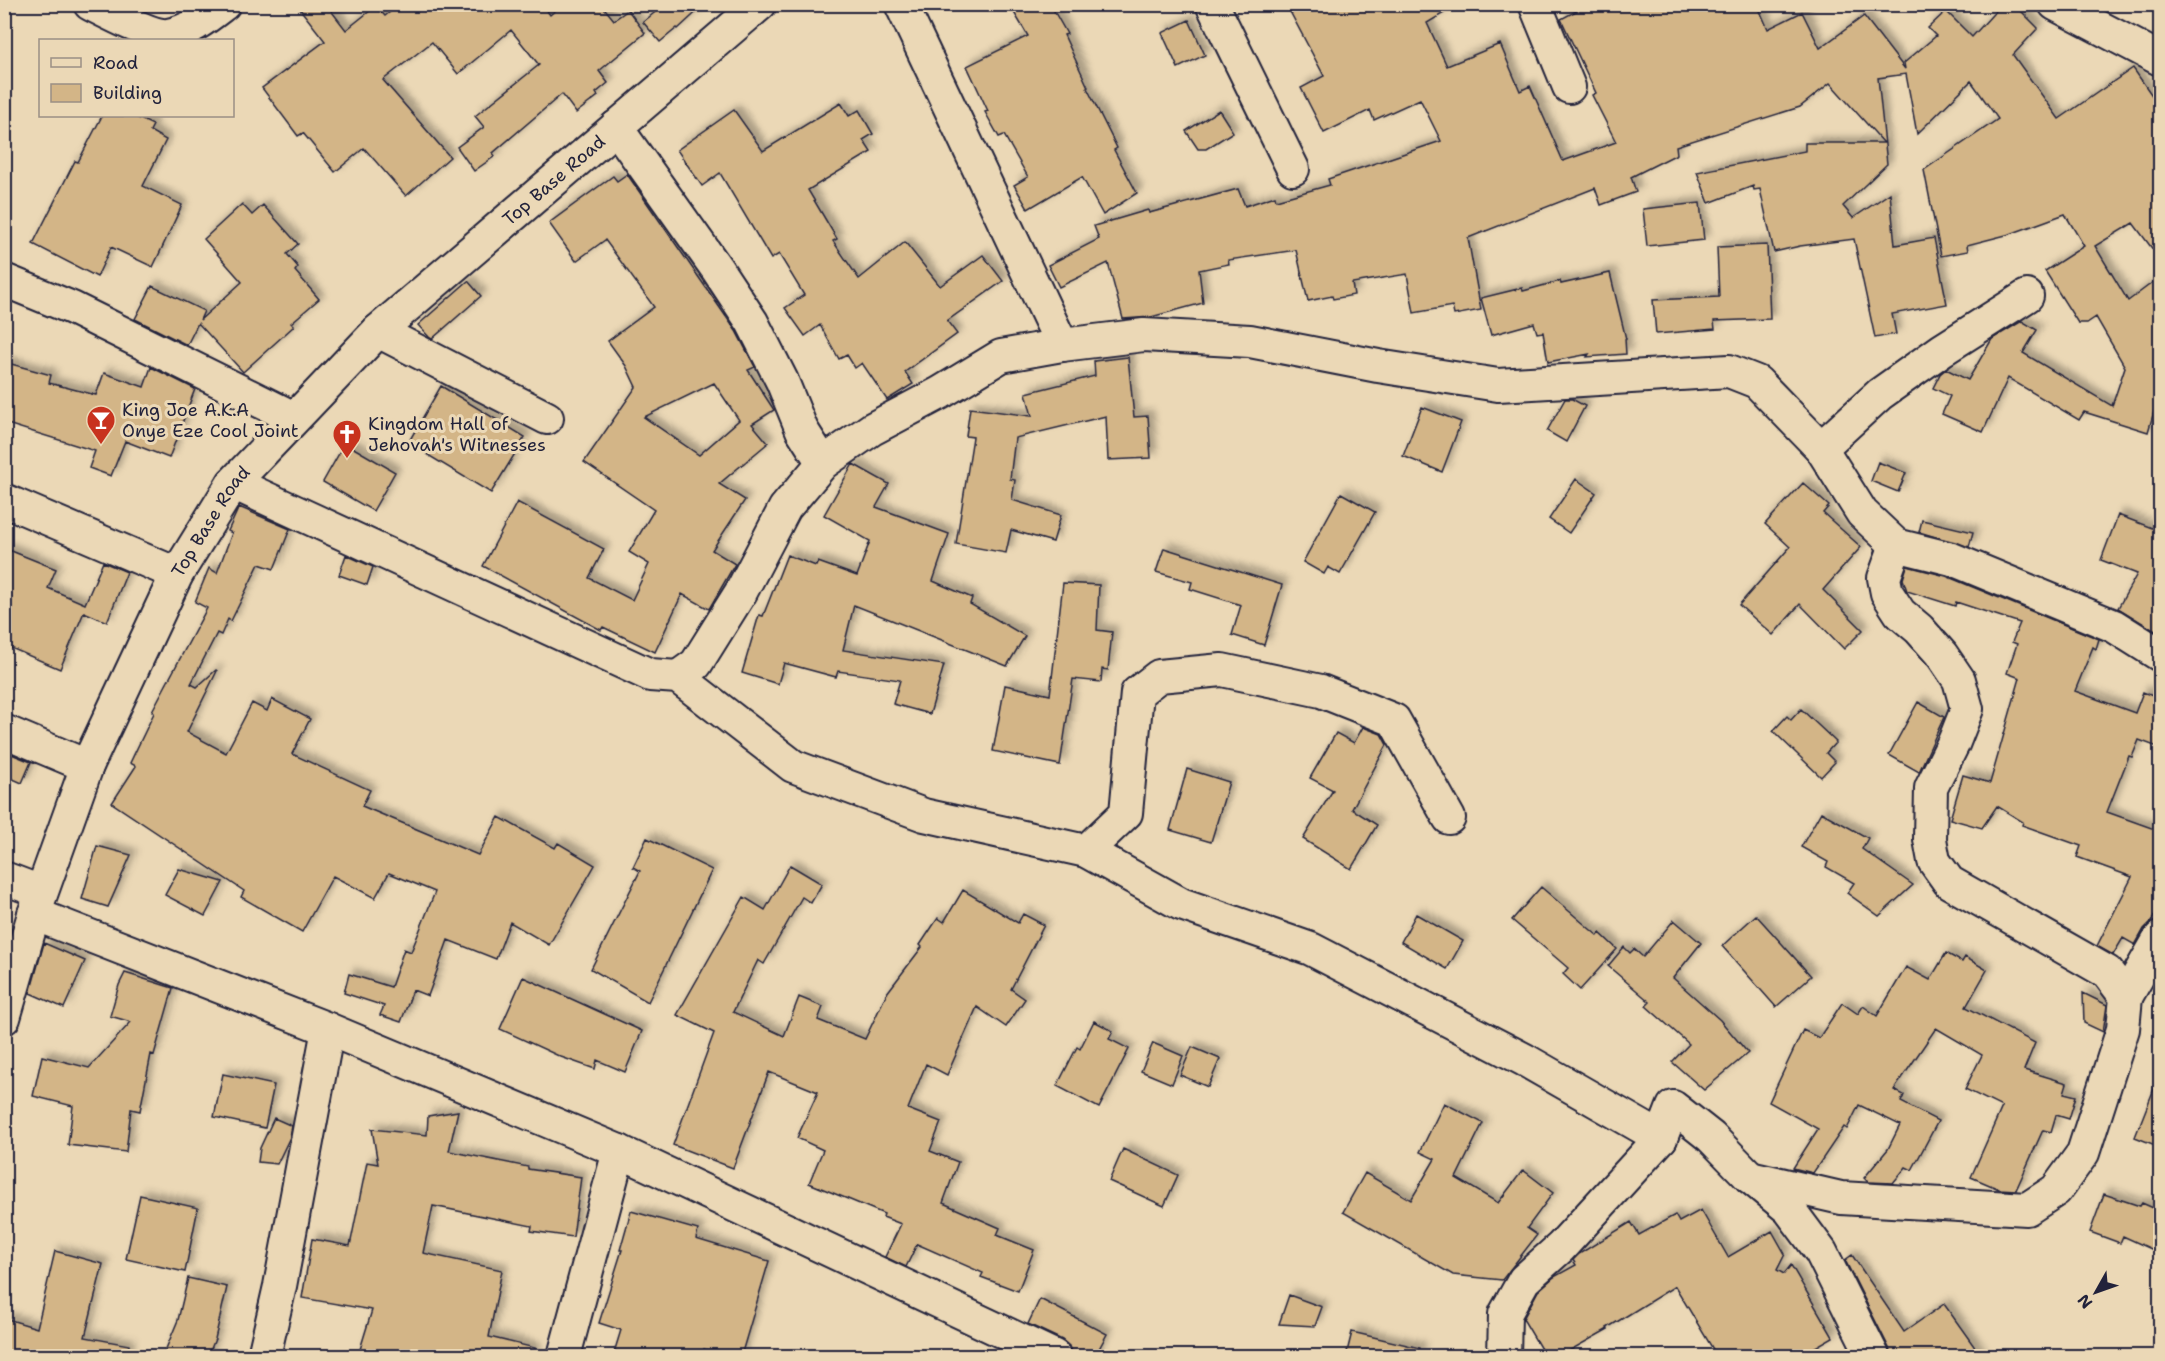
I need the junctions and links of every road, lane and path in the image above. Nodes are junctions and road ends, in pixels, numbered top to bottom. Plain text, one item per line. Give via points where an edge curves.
1 (90, 4) edge
2 (224, 4) edge
3 (760, 4) edge
4 (901, 4) edge
5 (1212, 4) edge
6 (1534, 4) edge
7 (2055, 4) edge
8 (192, 15) edge
9 (2160, 59) edge
10 (1569, 87) dead end
11 (616, 127) junction
12 (1293, 169) dead end
13 (4, 280) edge
14 (2027, 296) dead end
15 (378, 331) junction
16 (1062, 345) junction
17 (294, 418) junction
18 (547, 418) dead end
19 (1821, 448) junction
20 (823, 463) junction
21 (233, 483) junction
22 (4, 500) edge
23 (1896, 545) junction
24 (177, 574) junction
25 (2160, 655) edge
26 (678, 677) junction
27 (4, 731) edge
28 (87, 766) junction
29 (1449, 818) dead end
30 (1086, 851) junction
31 (4, 879) edge
32 (38, 903) junction
33 (2160, 938) edge
34 (2126, 997) junction
35 (4, 1018) edge
36 (328, 1029) junction
37 (1661, 1138) junction
38 (619, 1151) junction
39 (1750, 1177) junction
40 (264, 1356) edge
41 (564, 1356) edge
42 (1052, 1356) edge
43 (1504, 1356) edge
44 (1873, 1356) edge

1 - 8 street via 166,36
2 - 8 street
3 - 11 street, Top Base Road
4 - 16 street
5 - 12 street
6 - 10 street
7 - 9 street
11 - 15 street, Top Base Road
11 - 20 street via 752,322 802,430
13 - 17 street via 72,308
14 - 19 street via 1880,394
15 - 17 street, Top Base Road
15 - 18 street
16 - 19 street via 1144,335 1250,341 1498,385 1729,371 1757,382
16 - 20 street via 1001,357 872,429
17 - 21 street, Top Base Road
19 - 23 street via 1862,513
20 - 26 street via 784,508 741,592 696,664
21 - 24 street, Top Base Road
21 - 26 street via 650,675
22 - 24 street
23 - 25 street via 1952,559 2103,622
23 - 34 street via 1884,578 1887,593 1900,613 1942,655 1959,680 1967,709 1931,788 1930,839 1934,861 1949,882 2107,972
24 - 28 street, Top Base Road
26 - 30 street via 794,766 924,815
27 - 28 street
28 - 32 street, Top Base Road
29 - 30 street via 1394,720 1322,691 1222,670 1159,676 1137,693 1126,813
30 - 37 street via 1181,904 1311,949 1525,1060
31 - 32 street
32 - 35 street, Top Base Road
32 - 36 street
33 - 34 street
34 - 39 street via 2123,1029 2083,1153 2056,1190 2027,1209 1841,1198
36 - 38 street
36 - 40 street
37 - 39 street via 1673,1107 1711,1137
37 - 43 street via 1561,1247 1524,1280 1505,1314
38 - 41 street
38 - 42 street
39 - 44 street via 1789,1209 1821,1252

